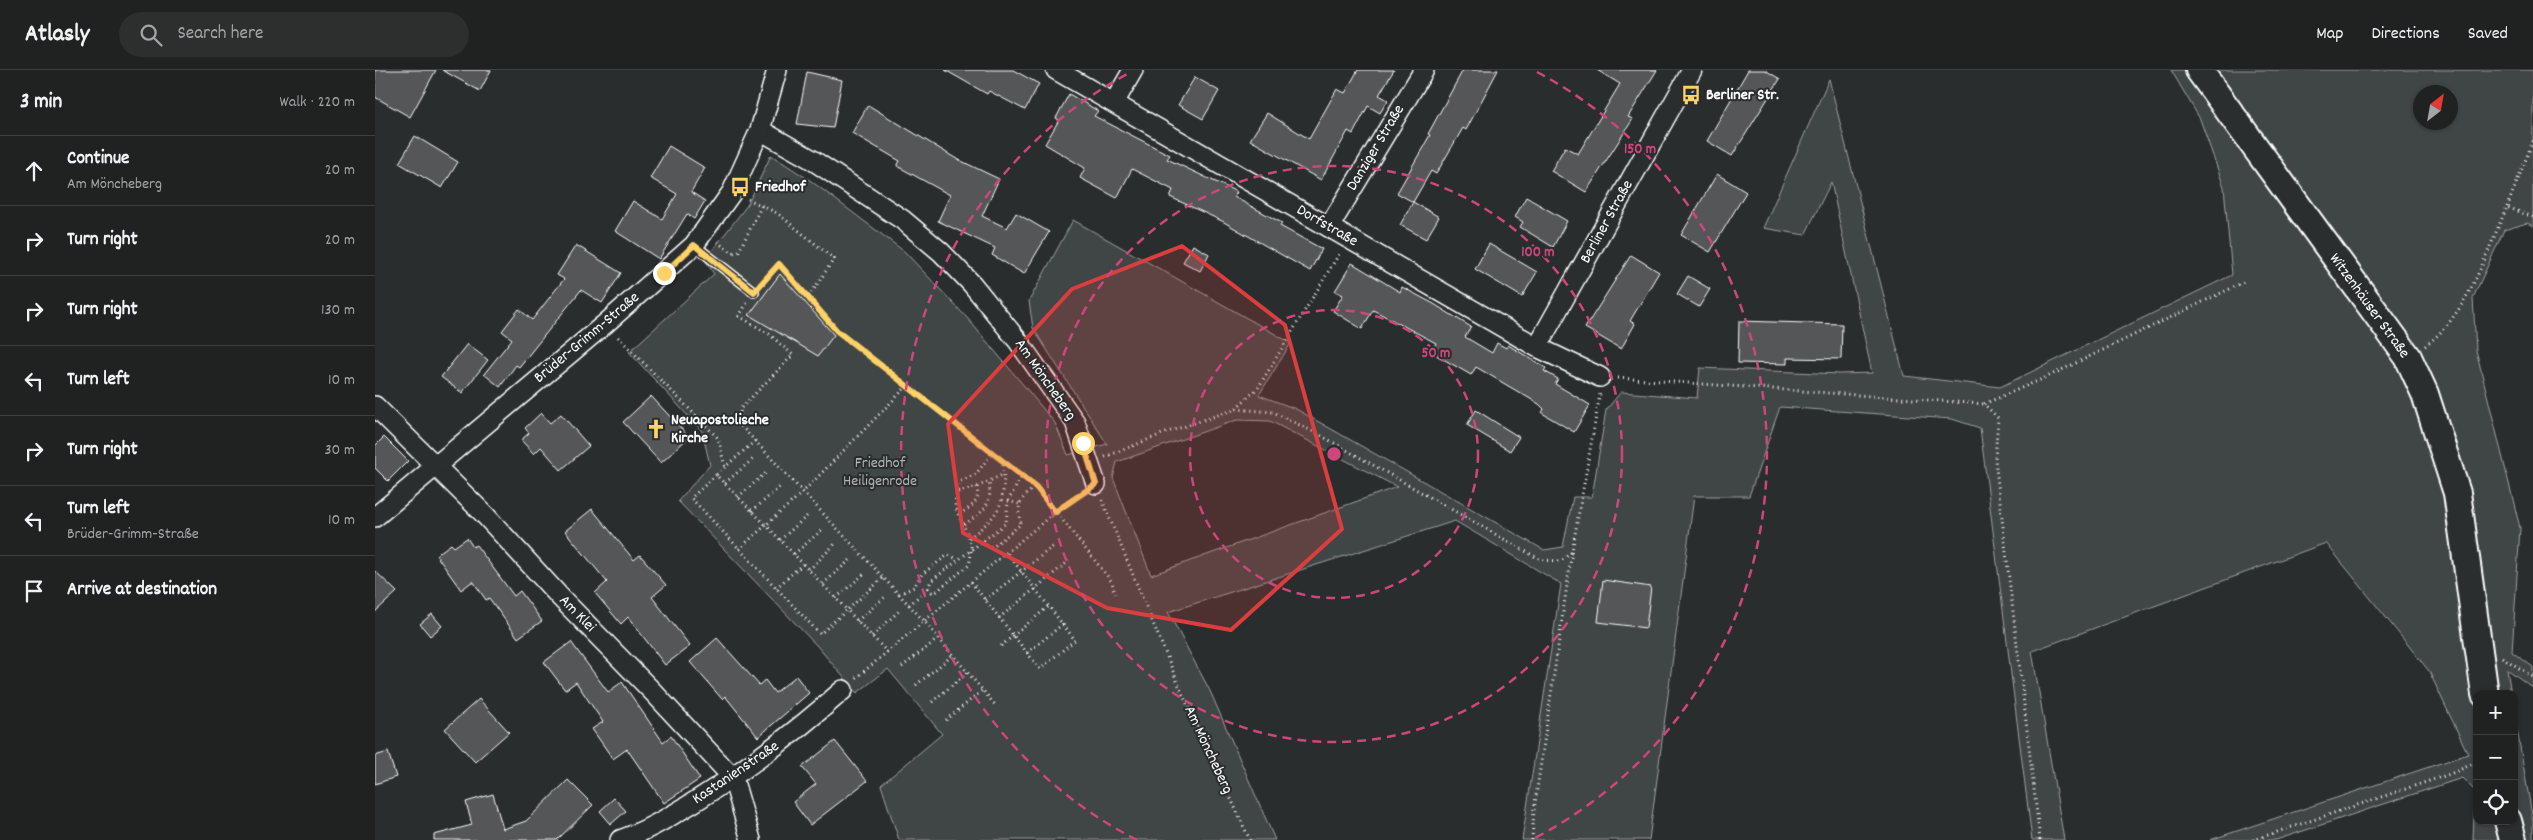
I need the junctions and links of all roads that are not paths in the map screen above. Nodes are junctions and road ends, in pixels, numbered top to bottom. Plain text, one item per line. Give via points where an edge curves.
1 (777, 70) edge
2 (1056, 70) edge
3 (1133, 70) edge
4 (1424, 70) edge
5 (1692, 70) edge
6 (2199, 70) edge
7 (1114, 103) junction
8 (760, 130) junction
9 (1329, 227) junction
10 (699, 239) junction
11 (754, 292) road end
12 (1537, 347) junction
13 (1600, 377) road end
14 (375, 406) edge
15 (437, 465) junction
16 (1096, 484) road end
17 (375, 517) edge
18 (843, 690) road end
19 (2484, 690) edge
20 (733, 778) junction
21 (2509, 825) edge
22 (619, 840) edge
23 (751, 840) edge
24 (2513, 840) edge

1 - 8 street, Brüder-Grimm-Straße
2 - 7 street, Dorfstraße
3 - 7 street
4 - 9 street, Danziger Straße
5 - 12 street, Berliner Straße
6 - 19 main road, Witzenhäuser Straße via 2408,357 2425,394 2457,493
7 - 9 street, Dorfstraße
8 - 10 street, Brüder-Grimm-Straße via 732,192
8 - 16 street, Am Möncheberg via 903,220 972,284 1075,422
9 - 12 street, Dorfstraße
10 - 11 lane
10 - 15 street, Brüder-Grimm-Straße via 605,324
12 - 13 street, Dorfstraße
14 - 15 street, Am Klei
15 - 17 street, Brüder-Grimm-Straße
15 - 20 street, Am Klei
18 - 20 street, Kastanienstraße
20 - 22 street, Kastanienstraße via 644,832
20 - 23 street, Am Klei
21 - 24 main road

